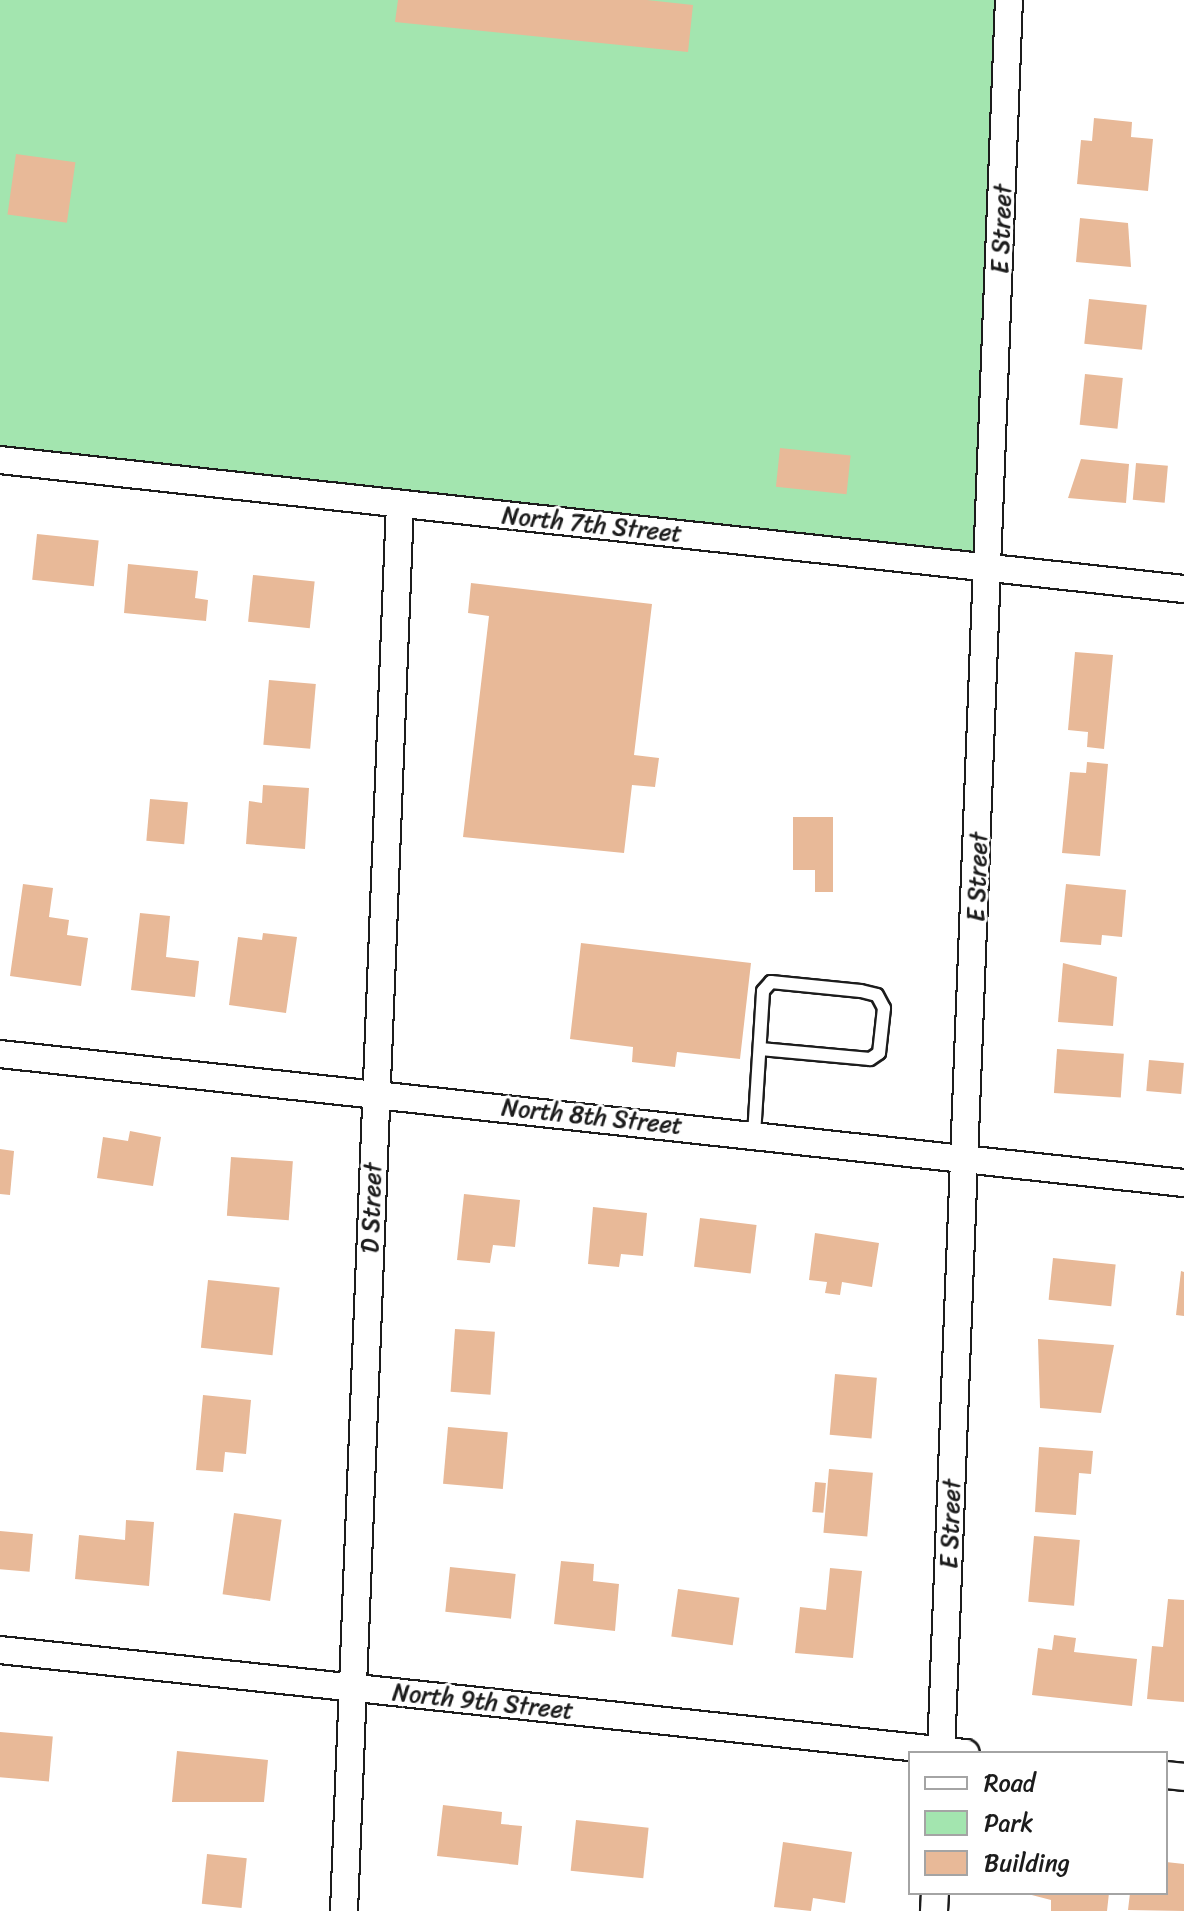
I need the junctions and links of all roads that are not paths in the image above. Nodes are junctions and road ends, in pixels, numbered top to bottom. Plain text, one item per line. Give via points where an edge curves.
1 (1009, 0) edge
2 (0, 460) edge
3 (400, 504) junction
4 (991, 568) junction
5 (1184, 589) edge
6 (760, 1049) junction
7 (0, 1054) edge
8 (376, 1093) junction
9 (754, 1135) junction
10 (966, 1158) junction
11 (1184, 1183) edge
12 (0, 1650) edge
13 (352, 1689) junction
14 (941, 1751) edge
15 (950, 1751) edge
16 (344, 1911) edge

1 - 4 street, E Street
2 - 3 street, North 7th Street
3 - 4 street, North 7th Street
3 - 8 street, D Street
4 - 5 street, North 7th Street
4 - 10 street, E Street
6 - 6 lane via 870,1059 879,1053 884,1008 877,995 861,991 771,982 763,991
6 - 9 lane
7 - 8 street, North 8th Street
8 - 9 street, North 8th Street
8 - 13 street, D Street
9 - 10 street, North 8th Street
10 - 11 street, North 8th Street
10 - 15 street, E Street
12 - 13 street, North 9th Street
13 - 14 street, North 9th Street
13 - 16 street, D Street

